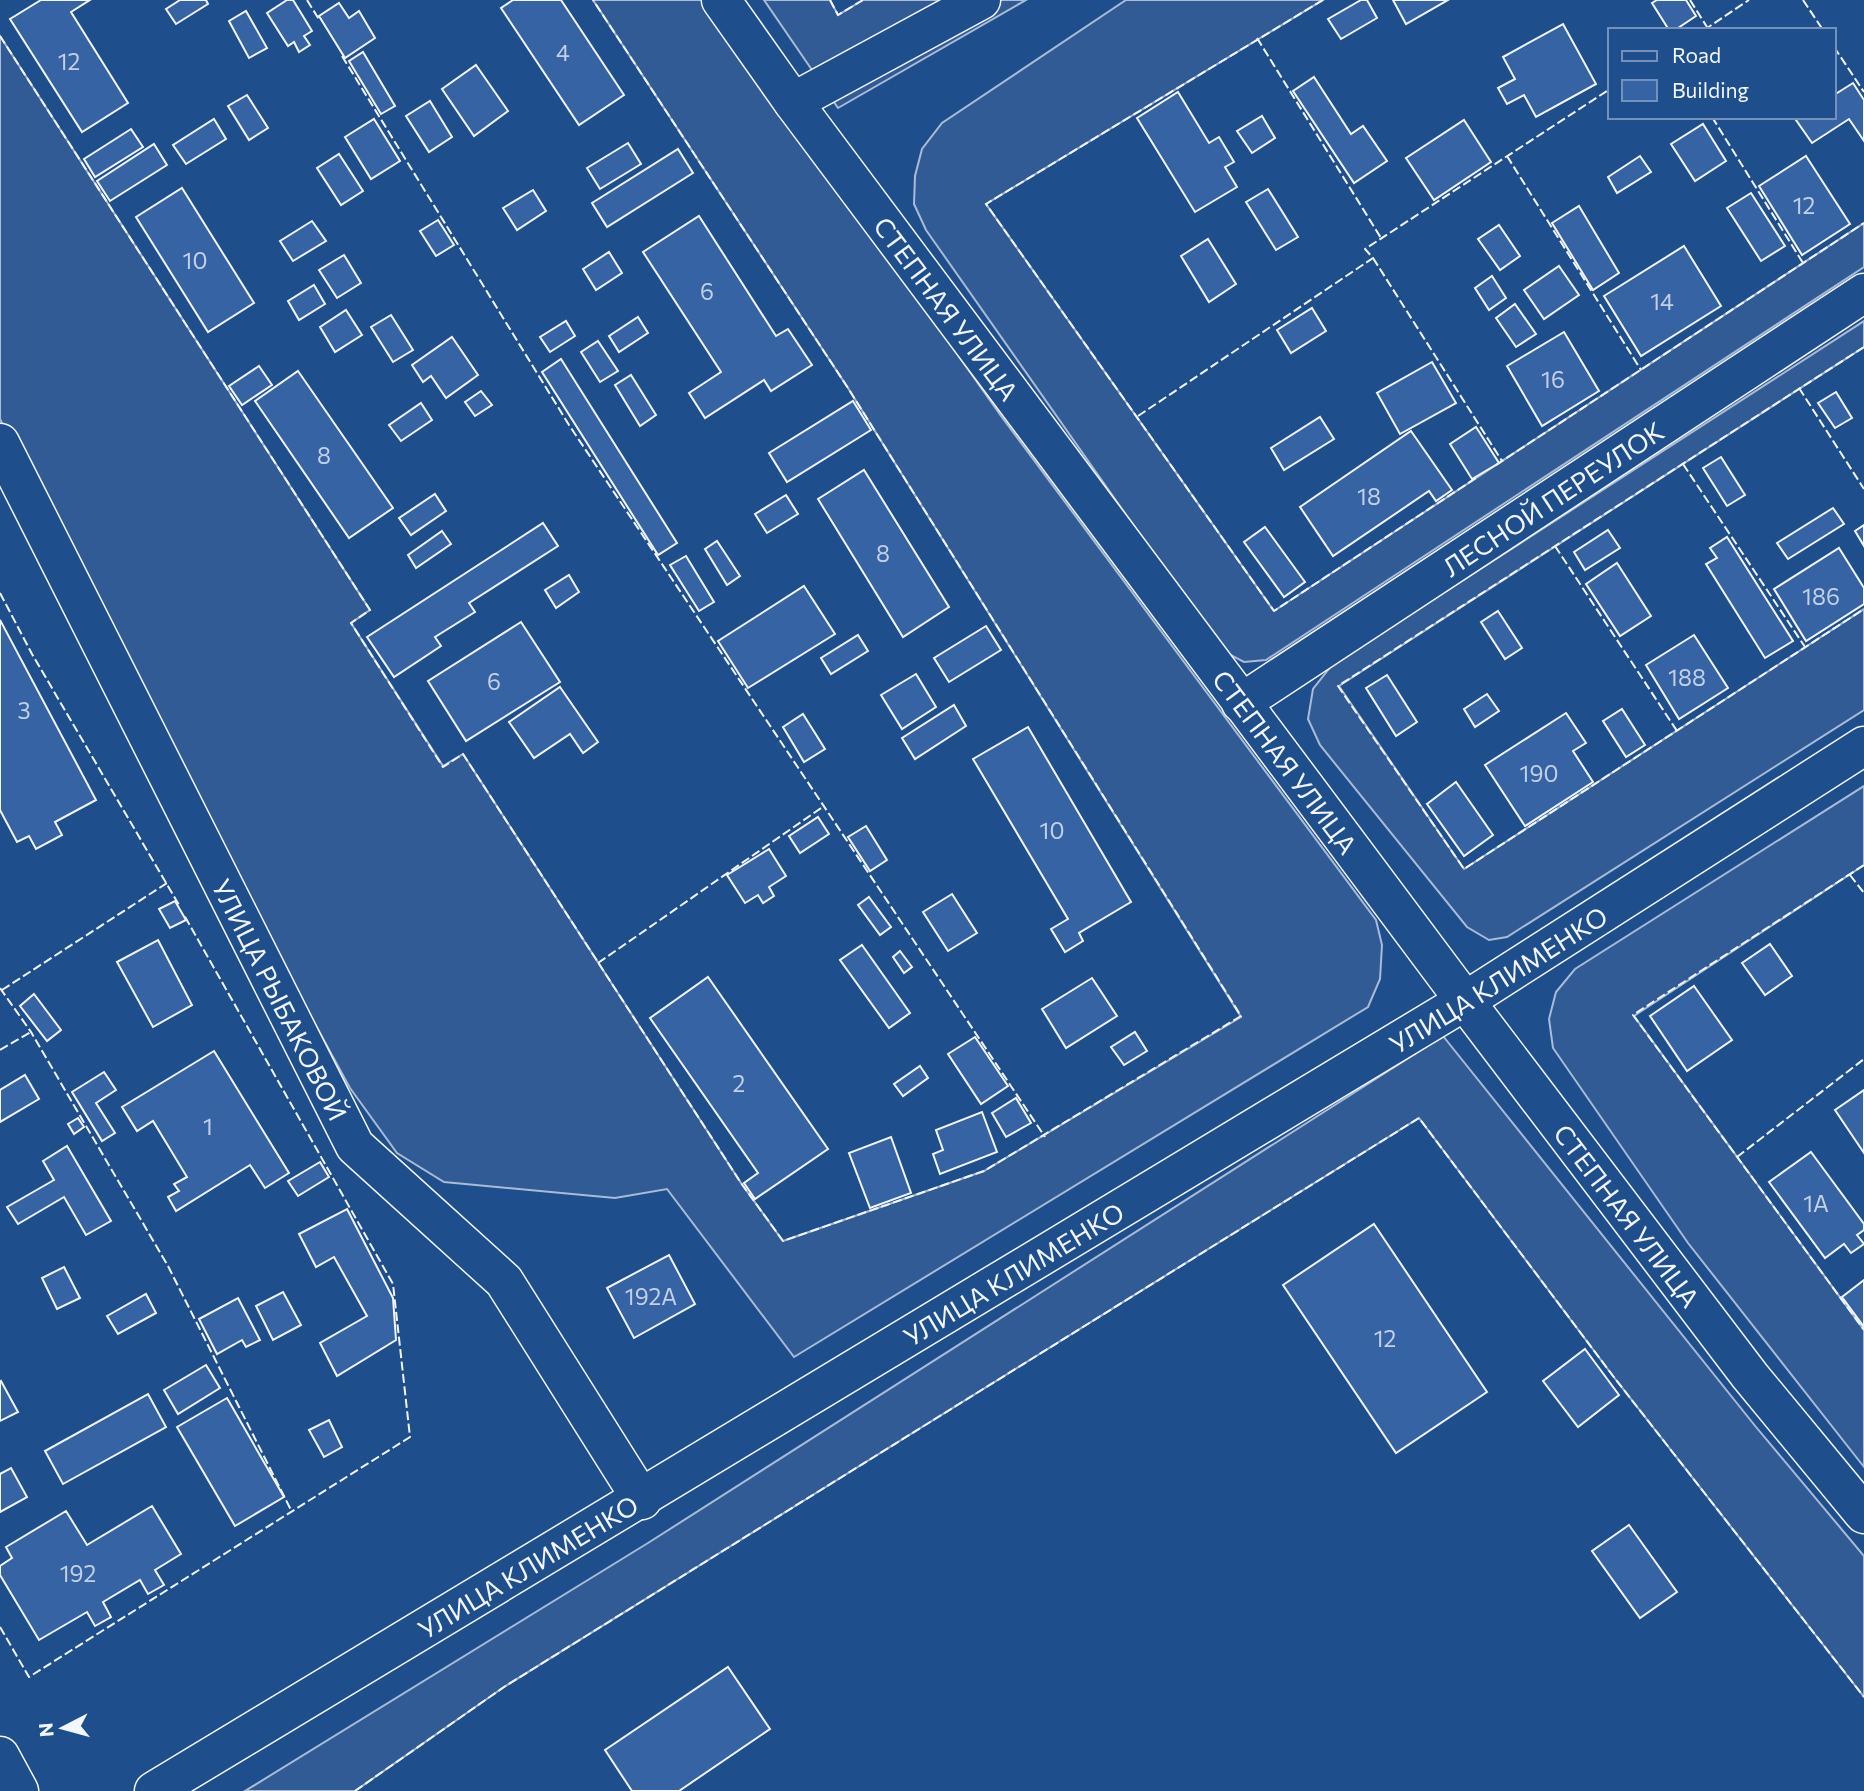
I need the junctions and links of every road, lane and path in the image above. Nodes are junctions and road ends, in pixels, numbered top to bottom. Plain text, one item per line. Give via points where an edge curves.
1 (721, 0) edge
2 (981, 0) edge
3 (793, 103) junction
4 (1864, 293) edge
5 (0, 443) edge
6 (1241, 703) junction
7 (1864, 746) edge
8 (1465, 1001) junction
9 (642, 1500) junction
10 (1864, 1514) edge
11 (0, 1756) edge
12 (19, 1791) edge
13 (154, 1791) edge

1 - 3 street, СТЕПНАЯ УЛИЦА
2 - 3 street
3 - 6 street, СТЕПНАЯ УЛИЦА
4 - 6 street, ЛЕСНОЙ ПЕРЕУЛОК
5 - 9 street, УЛИЦА РЫБАКОВОЙ via 355,1146 504,1281
6 - 8 street, СТЕПНАЯ УЛИЦА
7 - 8 street, УЛИЦА КЛИМЕНКО
8 - 9 street, УЛИЦА КЛИМЕНКО
8 - 10 street, СТЕПНАЯ УЛИЦА via 1750,1377
9 - 13 street, УЛИЦА КЛИМЕНКО
11 - 12 street

